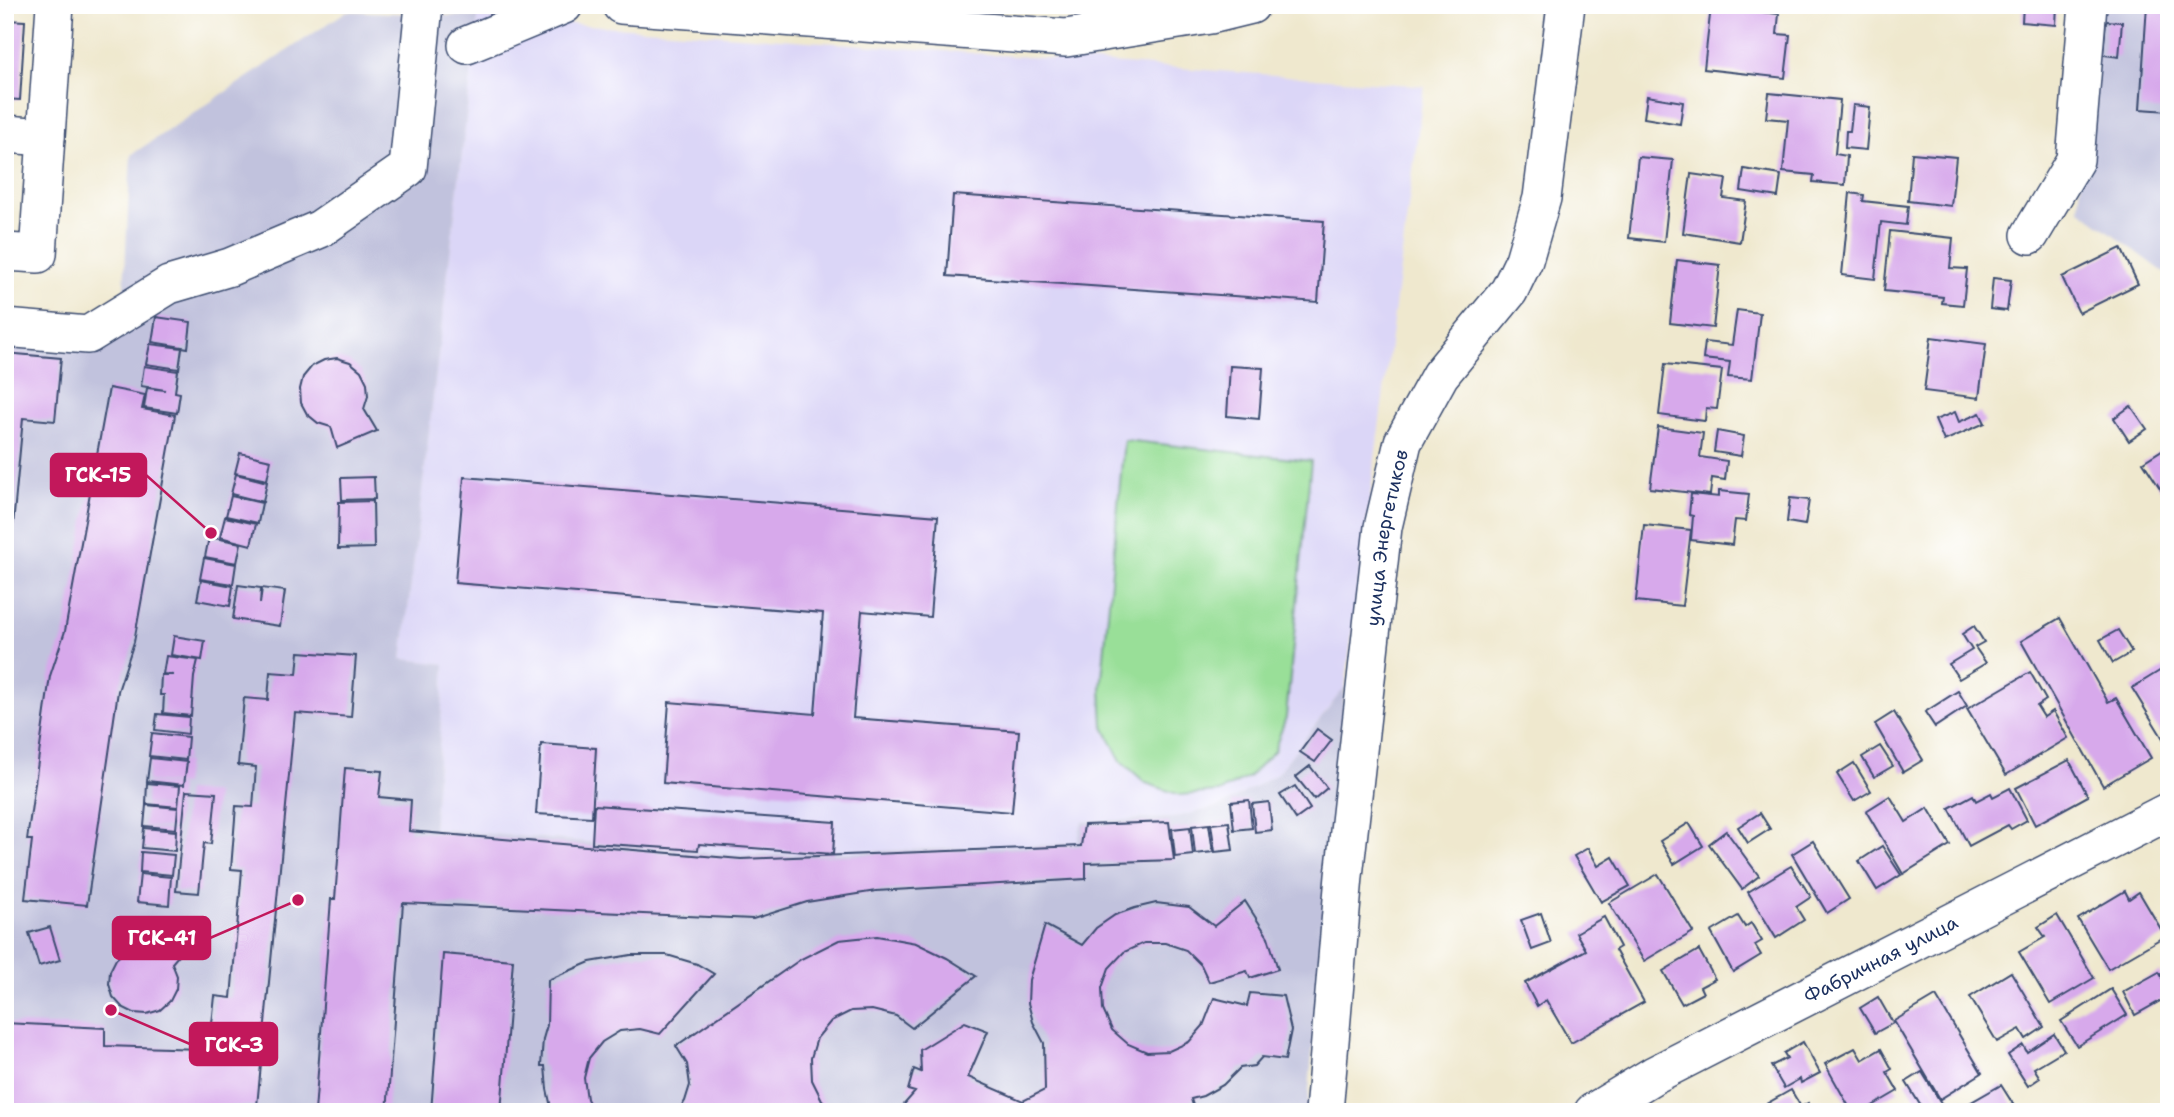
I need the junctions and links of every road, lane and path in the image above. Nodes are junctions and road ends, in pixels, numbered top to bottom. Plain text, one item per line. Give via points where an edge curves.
1 (55, 5) edge
2 (424, 5) edge
3 (564, 5) edge
4 (621, 5) edge
5 (1251, 5) edge
6 (1566, 5) edge
7 (2088, 5) edge
8 (467, 45) dead end
9 (5, 134) edge
10 (46, 137) junction
11 (2030, 235) dead end
12 (5, 251) edge
13 (5, 328) edge
14 (2169, 811) edge
15 (1324, 1112) edge
16 (1593, 1112) edge

1 - 10 street
2 - 13 street via 408,167 320,229 230,267 169,285 88,335
3 - 8 street
4 - 5 street via 1066,38
6 - 15 street, улица Энергетиков via 1542,198 1524,260 1509,290 1440,375 1403,442 1383,527
7 - 11 street via 2075,160
9 - 10 street
10 - 12 street via 38,254
14 - 16 street, Фабричная улица via 1654,1075

